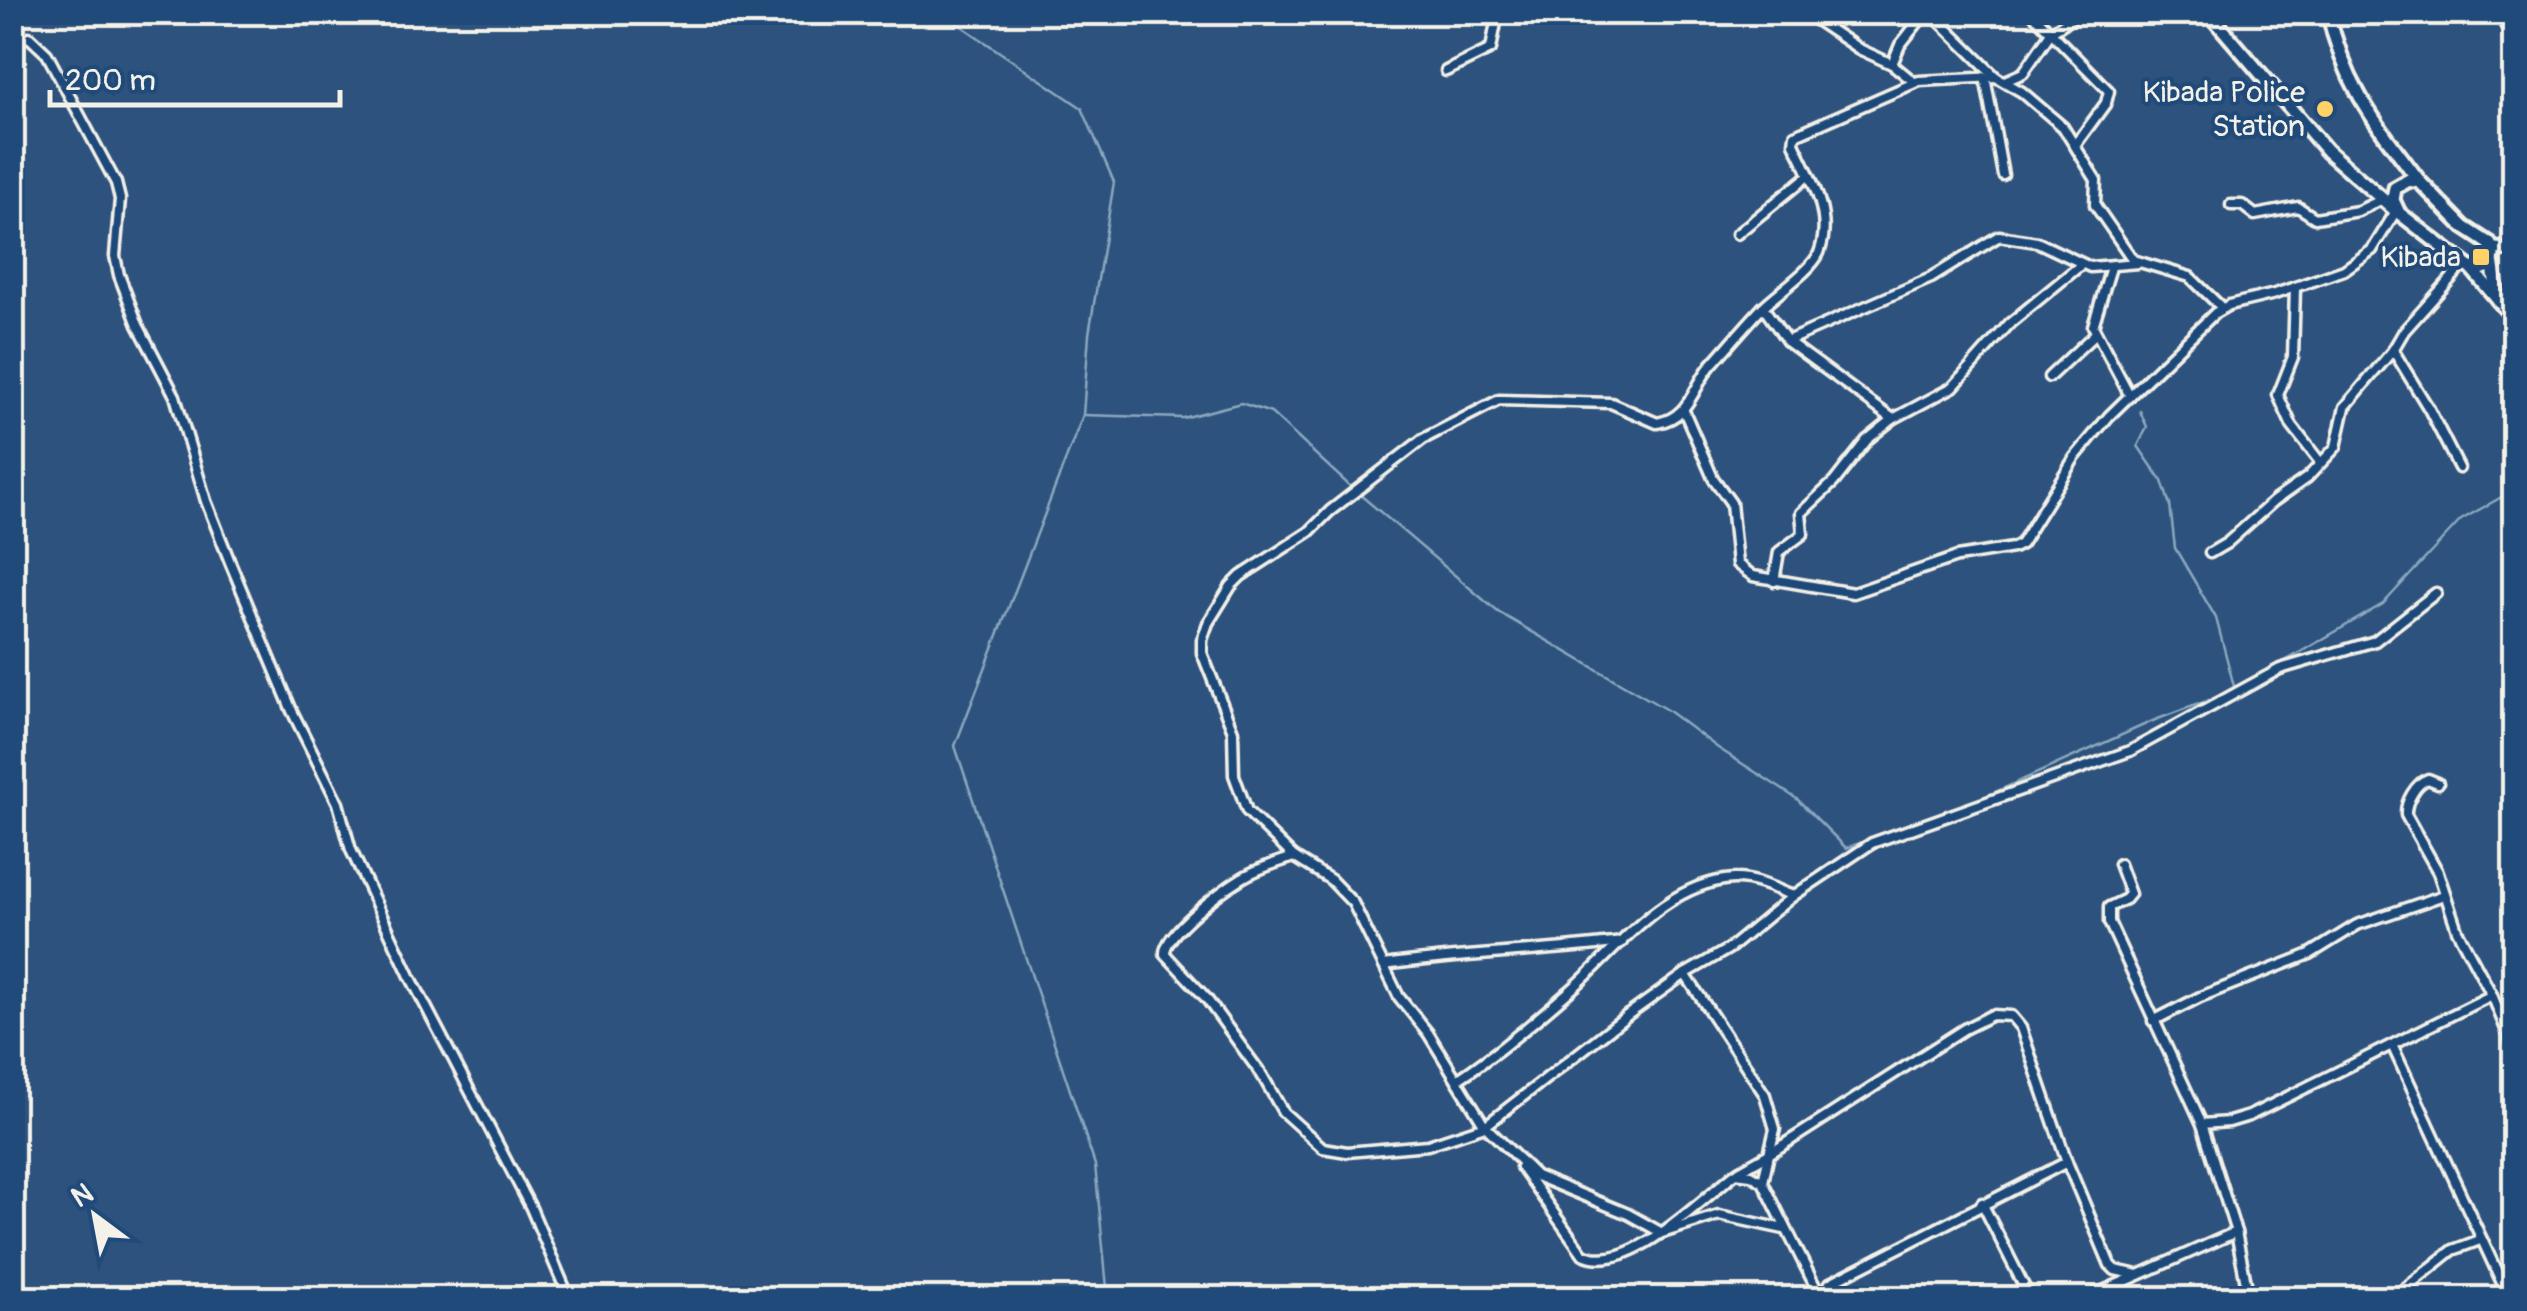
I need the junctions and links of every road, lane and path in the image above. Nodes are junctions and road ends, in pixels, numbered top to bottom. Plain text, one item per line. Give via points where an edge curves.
1 (1498, 12) edge
2 (1804, 12) edge
3 (1928, 12) edge
4 (2031, 12) edge
5 (2081, 12) edge
6 (2208, 12) edge
7 (2328, 12) edge
8 (2498, 12) edge
9 (2052, 31) junction
10 (12, 40) edge
11 (2514, 40) edge
12 (1892, 64) junction
13 (1446, 72) dead end
14 (1984, 77) junction
15 (2000, 79) junction
16 (1914, 82) junction
17 (2076, 144) junction
18 (2398, 152) junction
19 (1809, 174) junction
20 (2003, 175) dead end
21 (2420, 182) junction
22 (2395, 188) junction
23 (2379, 197) junction
24 (2231, 205) dead end
25 (2397, 212) junction
26 (1737, 234) dead end
27 (2514, 251) edge
28 (2492, 254) junction
29 (2082, 264) junction
30 (2138, 264) junction
31 (2468, 266) junction
32 (2111, 268) junction
33 (2295, 288) junction
34 (2498, 300) junction
35 (1763, 307) junction
36 (2222, 308) junction
37 (2514, 319) edge
38 (2096, 334) junction
39 (1787, 342) junction
40 (2393, 350) junction
41 (2049, 377) dead end
42 (2130, 396) junction
43 (1684, 411) junction
44 (1893, 419) junction
45 (2320, 462) junction
46 (2459, 468) dead end
47 (2210, 553) dead end
48 (1774, 581) junction
49 (2436, 593) dead end
50 (2438, 783) dead end
51 (1294, 856) junction
52 (2118, 864) dead end
53 (2444, 895) junction
54 (1793, 896) junction
55 (1622, 942) junction
56 (1384, 965) junction
57 (1685, 974) junction
58 (2492, 995) junction
59 (2153, 1021) junction
60 (2512, 1033) edge
61 (2392, 1044) junction
62 (2514, 1050) edge
63 (1457, 1080) junction
64 (2202, 1124) junction
65 (1485, 1126) junction
66 (1769, 1154) junction
67 (1512, 1156) junction
68 (2067, 1162) junction
69 (1736, 1174) junction
70 (1763, 1182) junction
71 (1982, 1203) junction
72 (1784, 1229) junction
73 (2236, 1232) junction
74 (1662, 1233) junction
75 (2480, 1240) junction
76 (2138, 1275) junction
77 (1820, 1297) edge
78 (569, 1298) edge
79 (2030, 1298) edge
80 (2087, 1298) edge
81 (2250, 1298) edge
82 (2393, 1298) edge
83 (2509, 1298) edge

1 - 13 street via 1491,49
2 - 12 street
3 - 12 street
3 - 15 street
4 - 9 street
5 - 9 street
6 - 23 main road via 2327,151
7 - 18 main road via 2357,96
8 - 11 street
9 - 15 street via 2028,68
9 - 17 street via 2109,91
10 - 78 street via 29,38 47,54 116,183 120,274 175,396 230,562 343,814 351,850
12 - 16 street
14 - 15 street
14 - 16 street
14 - 20 street
15 - 17 street via 2044,108
16 - 19 street via 1795,136
17 - 30 street via 2096,180 2093,201
18 - 21 main road
18 - 22 main road
19 - 26 street
19 - 35 street via 1824,221 1820,251
21 - 22 main road
21 - 28 main road
22 - 23 main road
22 - 25 main road
23 - 24 street via 2347,214 2315,218 2298,207 2255,215
23 - 25 main road
25 - 31 main road
25 - 33 street via 2361,260
27 - 28 street
28 - 31 main road via 2484,268
28 - 34 main road
29 - 32 street
29 - 39 street via 2037,242 1999,236 1931,278
29 - 44 street via 2010,324 1953,387
30 - 32 street
30 - 36 street via 2190,276
31 - 34 main road
31 - 40 street
32 - 38 street via 2094,317
33 - 36 street
33 - 45 street via 2293,357 2278,395 2294,430
34 - 37 main road
35 - 39 street
35 - 43 street via 1700,380
36 - 42 street
38 - 41 street
38 - 42 street
39 - 44 street
40 - 45 street via 2345,407 2340,440
40 - 46 street
42 - 48 street via 2075,457 2022,544 1957,557 1853,593
43 - 48 street via 1731,503 1737,564
43 - 51 street via 1657,423 1612,404 1498,400 1422,439 1231,586 1204,630 1203,659 1233,731 1241,798
44 - 48 street via 1801,512 1804,534 1779,552
45 - 47 street
49 - 54 street via 2375,641 2280,669 2130,751 1872,843
50 - 53 street via 2421,782 2405,811
51 - 56 street via 1353,902
51 - 65 street via 1214,898 1166,942 1165,954 1206,998 1283,1112 1323,1148 1424,1146
52 - 59 street via 2130,894 2108,907 2108,916
53 - 58 street
53 - 59 street via 2358,925 2310,954
54 - 55 street via 1737,878 1711,884 1664,904
54 - 57 street via 1730,948
55 - 56 street
55 - 63 street
56 - 63 street via 1399,998
57 - 65 street
57 - 66 street via 1765,1095 1774,1129
58 - 60 street
58 - 61 street
59 - 64 street
60 - 62 street
61 - 64 street via 2249,1116
61 - 75 street
63 - 65 street
64 - 73 street
65 - 67 street
66 - 68 street via 1964,1029 2000,1013 2020,1028
66 - 69 street
66 - 70 street
67 - 74 street via 1544,1180
67 - 74 street via 1590,1257 1606,1259
68 - 71 street
68 - 76 street via 2110,1265
69 - 70 street
69 - 74 street
70 - 72 street
71 - 77 street via 1830,1284
71 - 79 street
72 - 74 street via 1719,1215
72 - 77 street
73 - 76 street
73 - 81 street
75 - 82 street via 2454,1250
75 - 83 street
76 - 80 street

